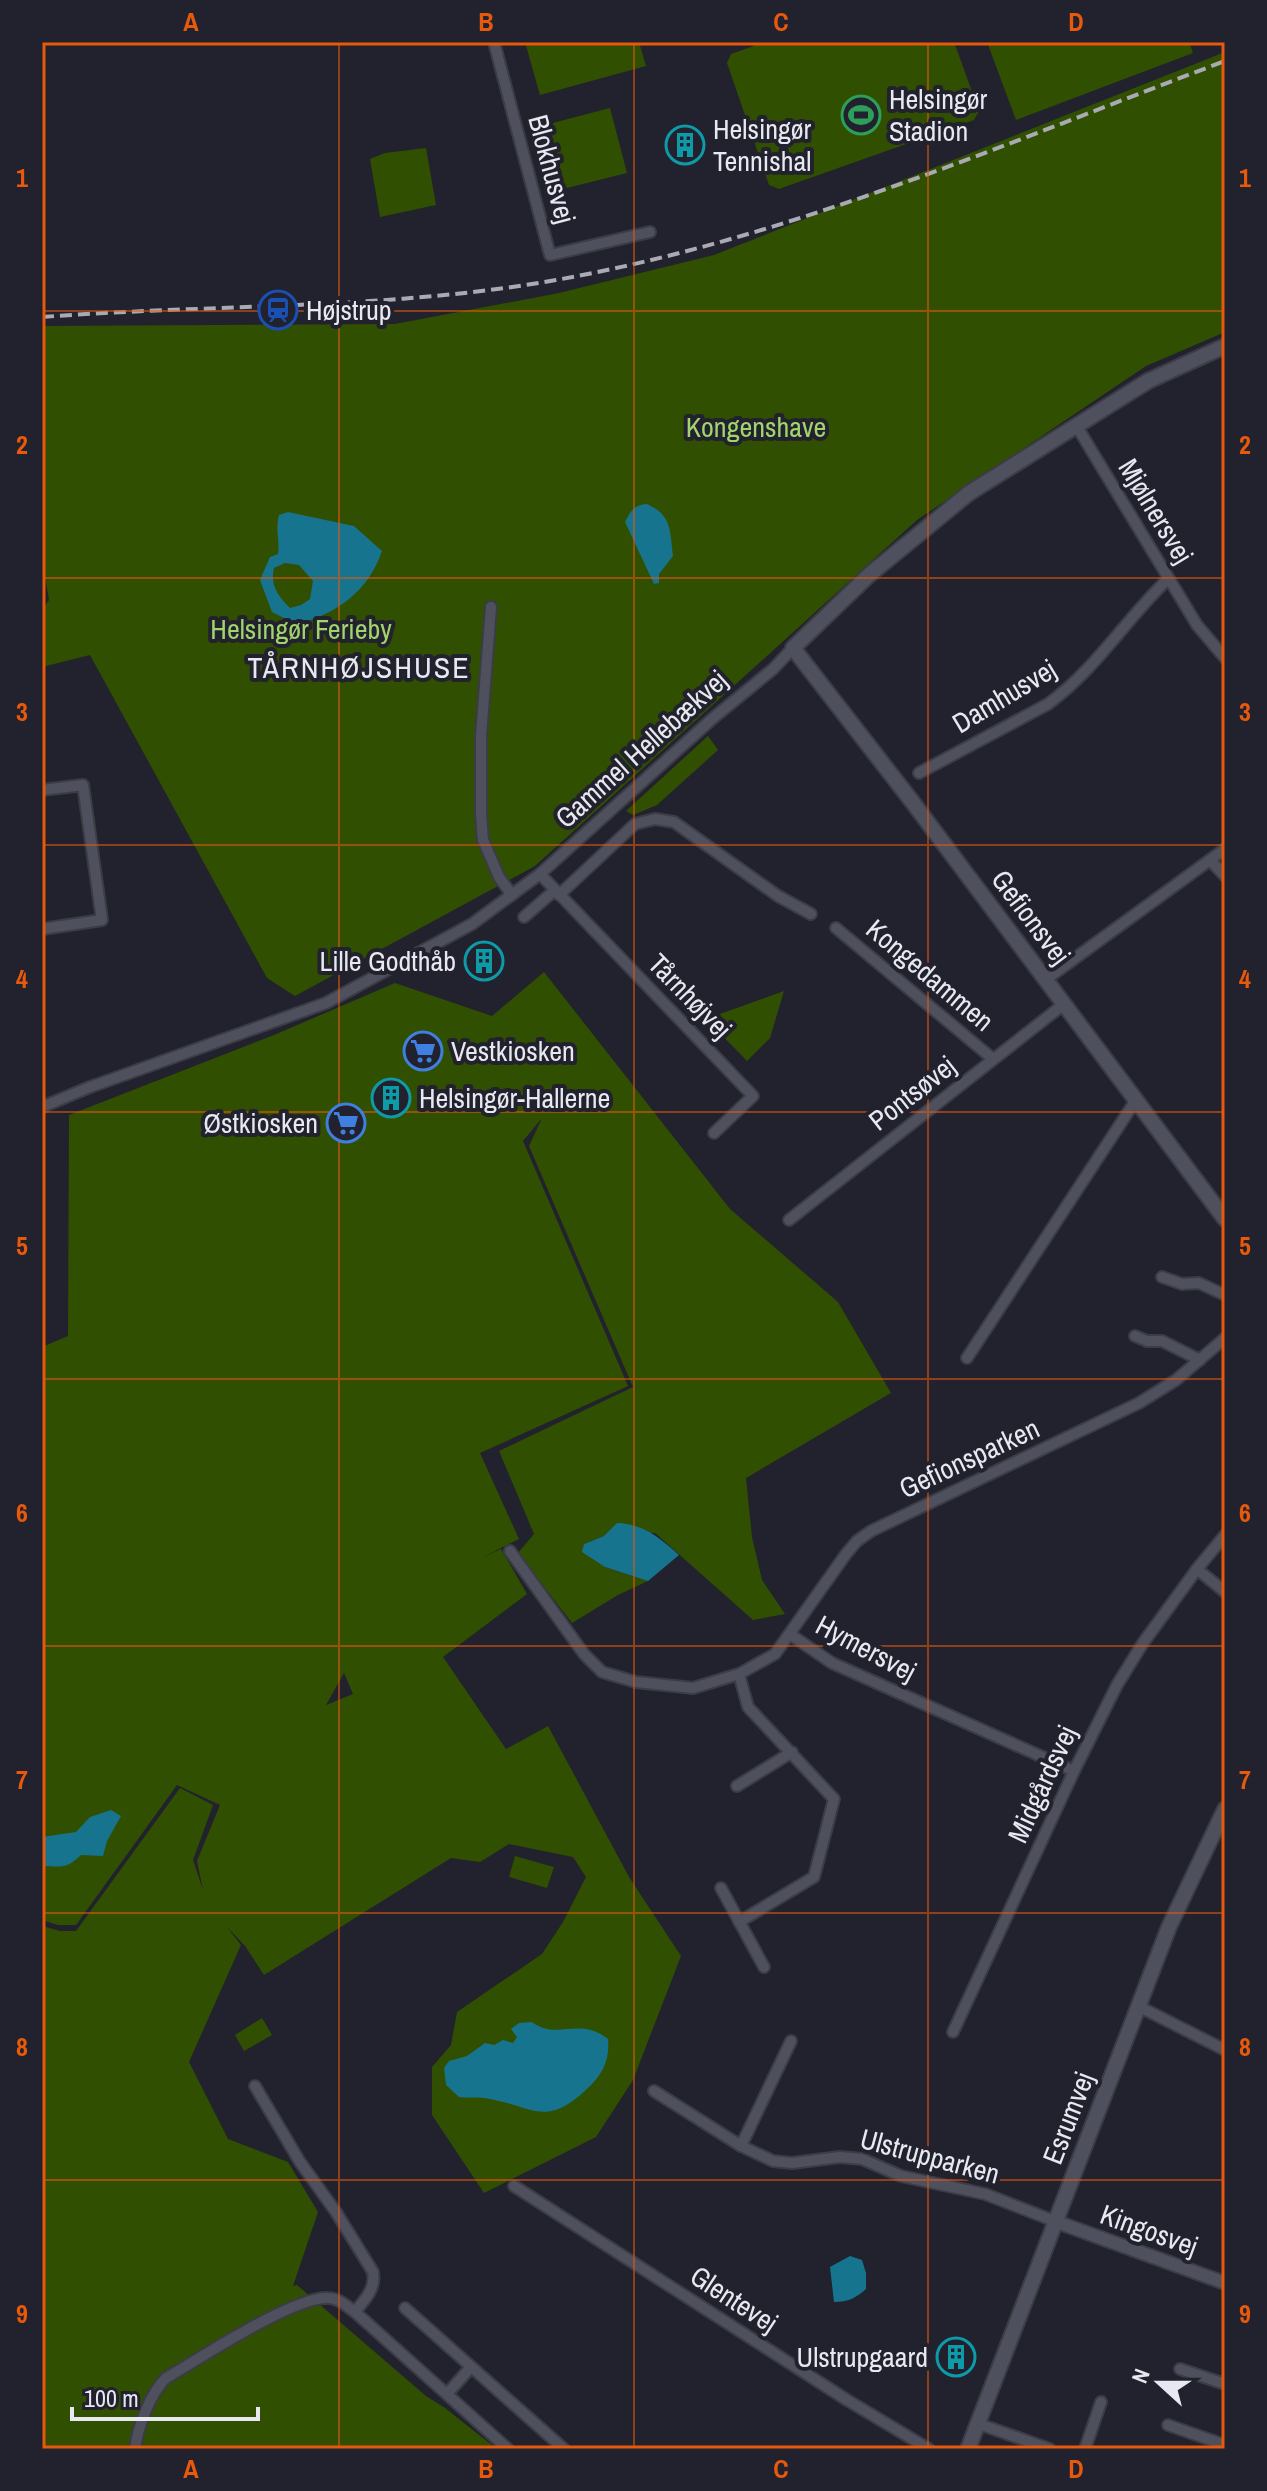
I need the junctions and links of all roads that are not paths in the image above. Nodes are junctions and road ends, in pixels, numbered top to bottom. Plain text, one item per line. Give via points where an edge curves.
1 (494, 42) edge
2 (650, 232) dead end
3 (1225, 346) edge
4 (1076, 425) junction
5 (1168, 579) junction
6 (491, 607) dead end
7 (793, 648) junction
8 (1225, 658) edge
9 (919, 773) dead end
10 (42, 790) edge
11 (1225, 849) edge
12 (1210, 860) junction
13 (540, 874) junction
14 (1225, 876) edge
15 (557, 892) junction
16 (512, 895) junction
17 (811, 914) dead end
18 (524, 917) dead end
19 (836, 928) dead end
20 (42, 929) edge
21 (1045, 980) junction
22 (1064, 1004) junction
23 (993, 1059) junction
24 (1136, 1100) junction
25 (42, 1107) edge
26 (714, 1133) dead end
27 (1225, 1219) edge
28 (789, 1220) dead end
29 (1162, 1277) dead end
30 (1225, 1295) edge
31 (1135, 1336) dead end
32 (1225, 1338) edge
33 (967, 1358) dead end
34 (1200, 1360) junction
35 (1225, 1535) edge
36 (510, 1551) dead end
37 (1197, 1569) junction
38 (1225, 1592) edge
39 (791, 1635) junction
40 (739, 1674) junction
41 (792, 1752) junction
42 (1074, 1771) junction
43 (737, 1786) dead end
44 (1225, 1809) edge
45 (721, 1888) dead end
46 (739, 1922) junction
47 (764, 1967) dead end
48 (1138, 2006) junction
49 (953, 2032) dead end
50 (791, 2041) dead end
51 (1225, 2050) edge
52 (255, 2086) dead end
53 (654, 2091) dead end
54 (741, 2146) junction
55 (514, 2186) dead end
56 (1057, 2222) junction
57 (1225, 2283) edge
58 (405, 2308) dead end
59 (355, 2312) junction
60 (471, 2367) junction
61 (1180, 2369) dead end
62 (1225, 2384) edge
63 (447, 2394) junction
64 (1101, 2402) dead end
65 (979, 2424) junction
66 (1168, 2425) dead end
67 (1225, 2445) edge
68 (135, 2449) edge
69 (508, 2449) edge
70 (564, 2449) edge
71 (929, 2449) edge
72 (968, 2449) edge
73 (1050, 2449) edge
74 (1085, 2449) edge

1 - 2 street, Blokhusvej via 550,255
3 - 4 main road, Gammel Hellebækvej via 1148,381
4 - 5 street, Mjølnersvej
4 - 7 main road, Gammel Hellebækvej via 940,515
5 - 8 street, Mjølnersvej
5 - 9 street, Damhusvej via 1064,692
6 - 16 street via 481,814 483,840
7 - 13 street, Gammel Hellebækvej
7 - 21 main road, Gefionsvej
10 - 20 street via 83,785 102,920
11 - 12 street
12 - 14 street
12 - 21 street
13 - 15 street, Tårnhøjvej
13 - 16 street, Gammel Hellebækvej
15 - 17 street via 635,824 655,819 674,822
15 - 18 street
15 - 26 street, Tårnhøjvej via 753,1096
16 - 25 street, Gammel Hellebækvej via 472,924 326,1003
19 - 23 street, Kongedammen
21 - 22 main road, Gefionsvej
22 - 23 street, Pontsøvej
22 - 24 main road, Gefionsvej
23 - 28 street, Pontsøvej
24 - 27 main road, Gefionsvej
24 - 33 street
29 - 30 street via 1199,1283
31 - 34 street via 1162,1341
32 - 34 street, Gefionsparken
34 - 39 street, Gefionsparken via 1139,1403 871,1531 846,1554
35 - 37 street, Midgårdsvej
36 - 40 street, Hymersvej via 602,1672 693,1688
37 - 38 street
37 - 42 street, Midgårdsvej via 1117,1685
39 - 40 street, Hymersvej via 775,1654
39 - 42 street, Hymersvej via 832,1663
40 - 41 street via 748,1707
41 - 43 street
41 - 46 street via 834,1799 814,1877
42 - 49 street, Midgårdsvej
44 - 48 main road, Esrumvej via 1183,1892
45 - 46 street
46 - 47 street
48 - 51 street
48 - 56 main road, Esrumvej
50 - 54 street
52 - 59 street via 373,2272 372,2290
53 - 54 street, Ulstrupparken
54 - 56 street, Ulstrupparken via 773,2161 862,2159 901,2176 985,2194
55 - 71 street, Glentevej
56 - 57 street, Kingosvej
56 - 65 main road, Esrumvej
58 - 60 street
59 - 63 street
59 - 68 street via 331,2298 317,2298 273,2316 166,2378 157,2387
60 - 63 street
60 - 70 street
61 - 62 street
63 - 69 street
64 - 74 street
65 - 72 main road, Esrumvej
65 - 73 street
66 - 67 street

